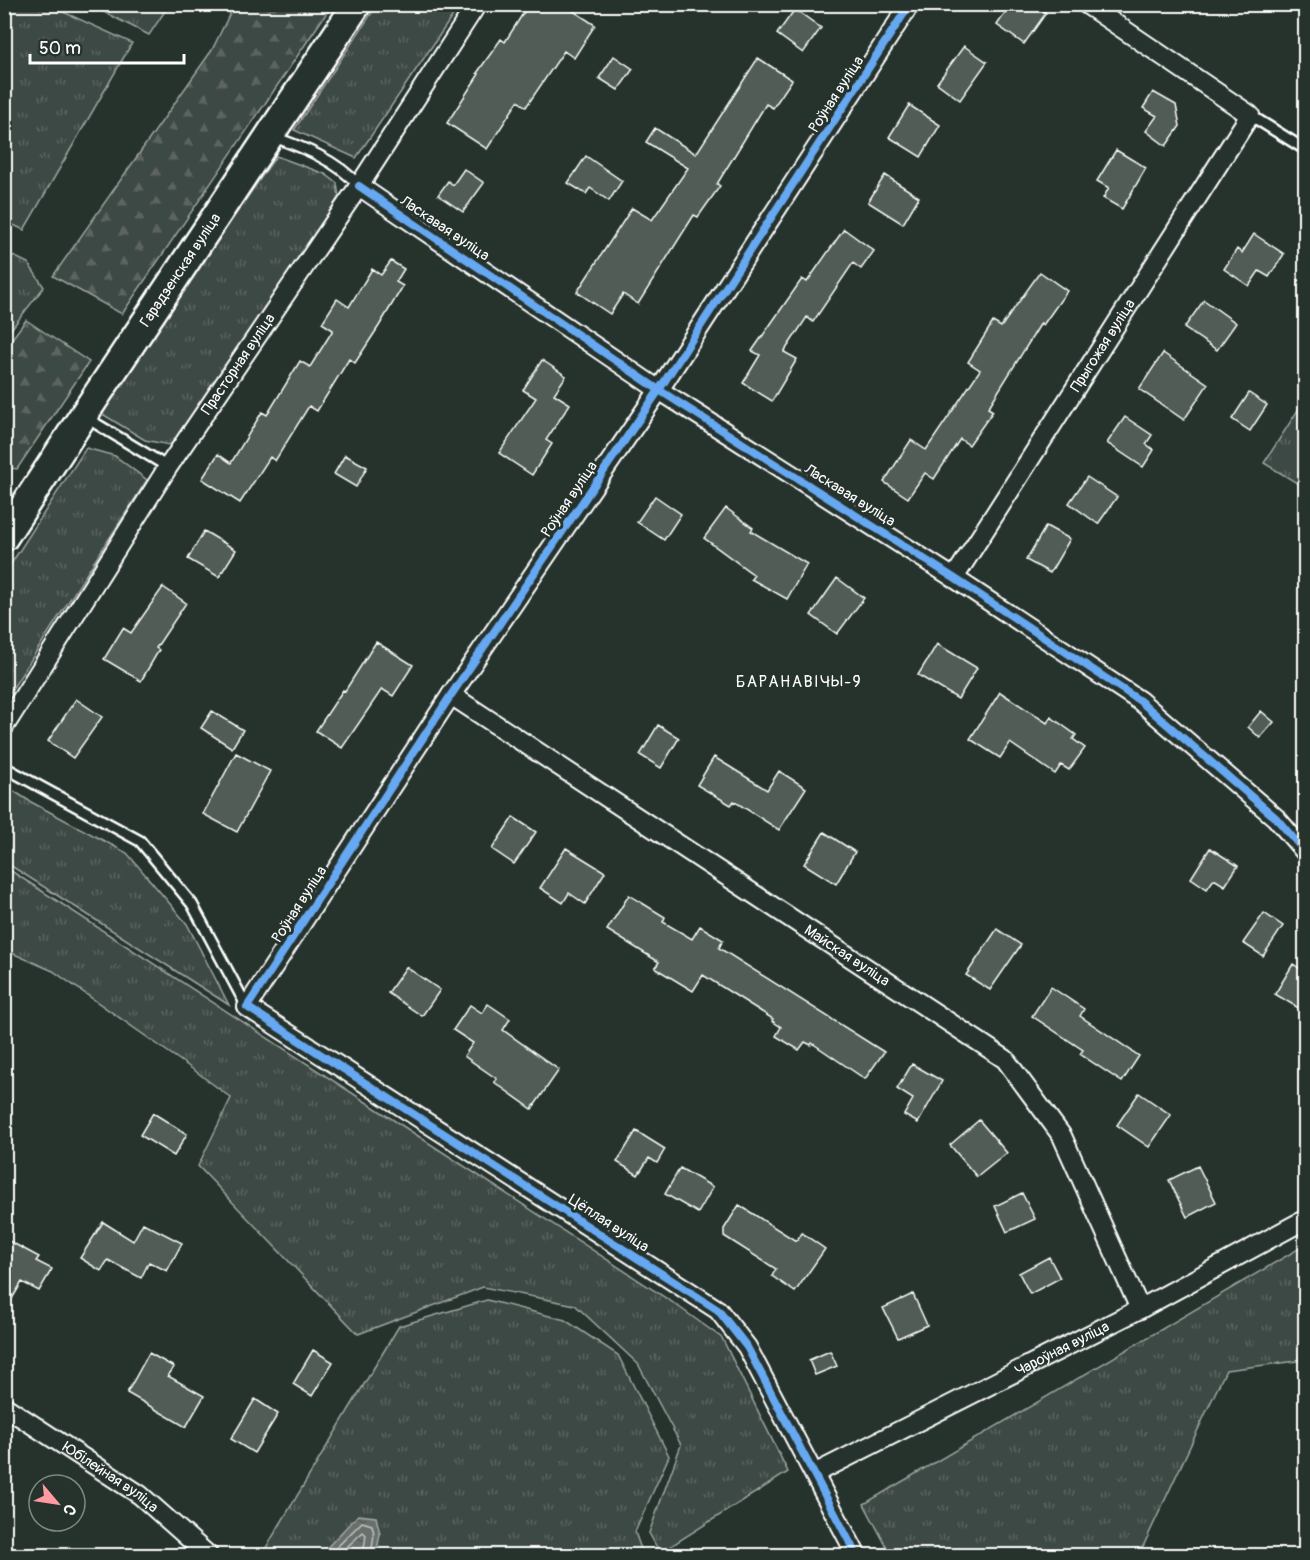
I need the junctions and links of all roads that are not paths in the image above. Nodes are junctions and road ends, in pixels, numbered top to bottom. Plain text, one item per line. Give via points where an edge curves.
1 (357, 4) edge
2 (477, 4) edge
3 (910, 4) edge
4 (1086, 4) edge
5 (1250, 115) junction
6 (270, 135) junction
7 (1305, 150) edge
8 (359, 186) junction
9 (659, 390) junction
10 (83, 416) junction
11 (168, 467) junction
12 (4, 537) edge
13 (954, 578) junction
14 (451, 695) junction
15 (4, 727) edge
16 (4, 767) edge
17 (1305, 853) edge
18 (247, 1007) junction
19 (1305, 1219) edge
20 (1140, 1309) junction
21 (4, 1406) edge
22 (814, 1473) junction
23 (209, 1556) edge
24 (856, 1556) edge

1 - 6 main road, Гарадзенская вуліца
2 - 8 street, Прасторная вуліца
3 - 9 street, Роўная вуліца
4 - 5 street
5 - 7 lane
5 - 13 street, Прыгожая вуліца
6 - 8 lane via 347,172
6 - 10 main road, Гарадзенская вуліца
8 - 9 street, Ласкавая вуліца
8 - 11 street, Прасторная вуліца
9 - 13 street, Ласкавая вуліца
9 - 14 street, Роўная вуліца
10 - 11 lane
10 - 12 main road, Гарадзенская вуліца
11 - 15 street, Прасторная вуліца
13 - 17 street, Ласкавая вуліца via 1140,701 1276,818
14 - 18 street, Роўная вуліца
14 - 20 street, Майская вуліца via 1005,1059 1062,1136
16 - 18 lane via 140,841 192,904
18 - 22 street, Цёплая вуліца via 718,1310 747,1347
19 - 20 street, Чароўная вуліца
20 - 22 street, Чароўная вуліца
21 - 23 street, Юбілейная вуліца via 140,1496
22 - 24 street, Цёплая вуліца

